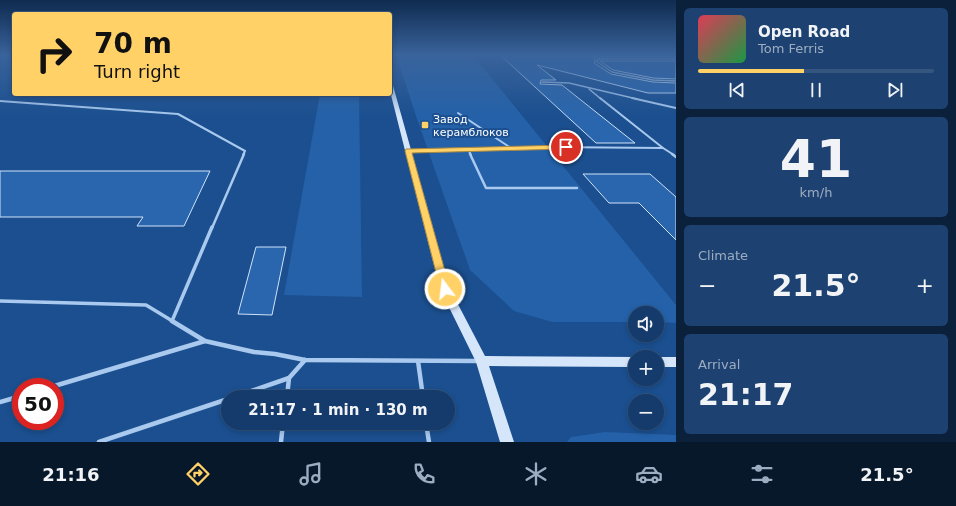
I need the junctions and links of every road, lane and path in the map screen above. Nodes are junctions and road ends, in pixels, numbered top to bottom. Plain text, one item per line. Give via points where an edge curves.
1 (625, 75) edge
2 (676, 81) edge
3 (542, 82) dead end
4 (588, 88) junction
5 (392, 90) edge
6 (0, 101) edge
7 (676, 108) edge
8 (458, 113) dead end
9 (512, 148) junction
10 (663, 148) junction
11 (468, 149) junction
12 (408, 151) junction
13 (676, 157) edge
14 (577, 188) dead end
15 (0, 301) edge
16 (172, 321) junction
17 (205, 341) junction
18 (304, 360) junction
19 (418, 360) junction
20 (482, 361) junction
21 (628, 362) edge
22 (664, 362) edge
23 (676, 362) edge
24 (289, 378) junction
25 (64, 383) edge
26 (254, 390) edge
27 (288, 390) edge
28 (422, 390) edge
29 (12, 399) edge
30 (221, 401) edge
31 (0, 402) edge
32 (282, 430) edge
33 (427, 430) edge
34 (99, 442) edge
35 (281, 442) edge
36 (429, 442) edge
37 (507, 442) edge

1 - 2 lane
3 - 4 lane via 569,82
4 - 7 lane
4 - 10 lane
5 - 12 main road
6 - 16 lane via 178,114 245,151
8 - 9 lane
9 - 10 lane
9 - 11 lane
10 - 13 lane
11 - 12 lane
11 - 14 lane via 486,188
12 - 20 main road via 445,289
15 - 16 lane via 146,305
16 - 17 lane
17 - 18 lane
17 - 25 lane
18 - 19 lane
18 - 24 lane
19 - 20 lane
19 - 28 lane
20 - 21 main road
20 - 37 main road
22 - 23 main road
24 - 26 lane
24 - 27 lane
29 - 31 lane
30 - 34 lane
32 - 35 lane
33 - 36 lane

